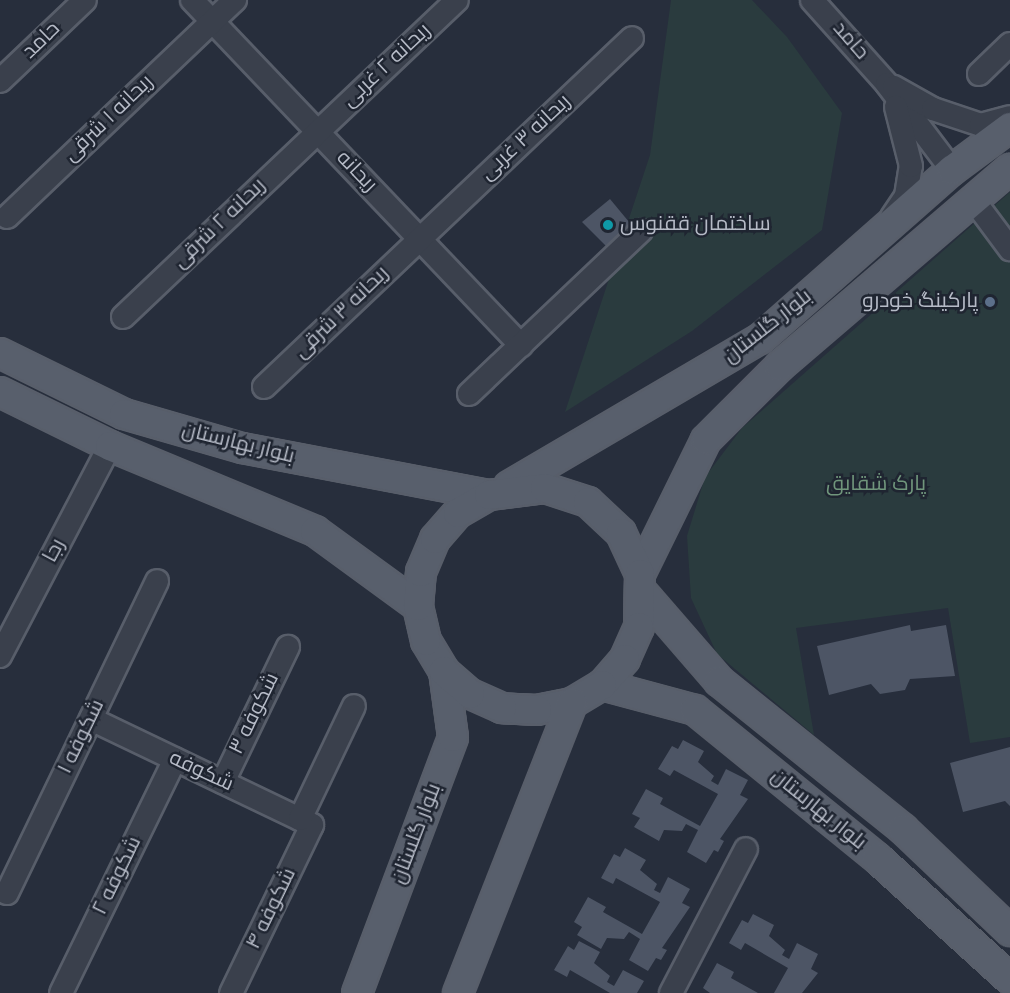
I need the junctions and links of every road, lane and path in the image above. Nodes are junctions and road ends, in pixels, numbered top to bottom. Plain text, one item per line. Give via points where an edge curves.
1 (85, 0) edge
2 (192, 0) edge
3 (235, 0) edge
4 (457, 0) edge
5 (823, 4) edge
6 (212, 21) junction
7 (632, 38) dead end
8 (1010, 44) edge
9 (979, 74) dead end
10 (0, 81) edge
11 (887, 84) junction
12 (1010, 117) edge
13 (1010, 127) edge
14 (318, 132) junction
15 (1010, 169) edge
16 (952, 170) junction
17 (972, 198) junction
18 (7, 217) dead end
19 (641, 231) dead end
20 (880, 234) junction
21 (420, 238) junction
22 (1010, 249) edge
23 (123, 317) dead end
24 (521, 345) junction
25 (0, 353) edge
26 (264, 387) dead end
27 (0, 392) edge
28 (469, 394) dead end
29 (110, 446) junction
30 (495, 493) junction
31 (157, 581) dead end
32 (641, 583) junction
33 (418, 606) junction
34 (3, 645) edge
35 (288, 647) dead end
36 (444, 671) junction
37 (602, 685) junction
38 (572, 703) junction
39 (354, 706) dead end
40 (90, 719) junction
41 (174, 759) junction
42 (223, 782) junction
43 (306, 822) junction
44 (746, 849) dead end
45 (6, 893) dead end
46 (1010, 931) edge
47 (1010, 979) edge
48 (61, 993) edge
49 (231, 993) edge
50 (357, 993) edge
51 (458, 993) edge
52 (671, 993) edge

1 - 10 street, حامد
2 - 6 street, ریحانه
3 - 6 street, ریحانه ۱ شرقی
4 - 14 street, ریحانه ۲ غربی
5 - 11 street, حامد
6 - 14 street, ریحانه
6 - 18 street, ریحانه ۱ شرقی
7 - 21 street, ریحانه ۳ غربی
8 - 9 street
11 - 12 street via 933,109 981,125
11 - 16 street, حامد
11 - 20 street via 907,134 911,166 906,196
13 - 16 main road, بلوار گلستان
14 - 21 street, ریحانه
14 - 23 street, ریحانه ۲ شرقی
15 - 17 main road, بلوار گلستان
16 - 17 main road
16 - 20 main road, بلوار گلستان
17 - 22 street
17 - 32 main road, بلوار گلستان via 780,366 706,440
19 - 24 street
20 - 30 main road, بلوار گلستان via 760,339
21 - 24 street, ریحانه
21 - 26 street, ریحانه ۳ شرقی
24 - 28 street
25 - 30 main road, بلوار بهارستان via 124,414 242,447
27 - 29 main road, بلوار بهارستان
29 - 33 main road, بلوار بهارستان via 315,531
29 - 34 street, رجا
30 - 32 main road via 545,488 588,502 621,532
30 - 33 main road, بلوار گلستان via 458,513 435,539 421,572
31 - 40 street, شکوفه ۱
32 - 37 main road via 639,627 625,659
32 - 46 main road, بلوار بهارستان via 719,681 903,830
33 - 36 main road, بلوار گلستان via 426,641
35 - 42 street, شکوفه ۳
36 - 38 main road via 470,694 502,708 537,711
36 - 50 main road, بلوار گلستان via 453,737
37 - 38 main road
37 - 47 main road, بلوار بهارستان via 695,710 877,858
38 - 51 main road
39 - 43 street, شکوفه ۴
40 - 41 street, شکوفه
40 - 45 street, شکوفه ۱
41 - 42 street, شکوفه
41 - 48 street, شکوفه ۲
42 - 43 street, شکوفه
43 - 49 street, شکوفه ۴
44 - 52 street

